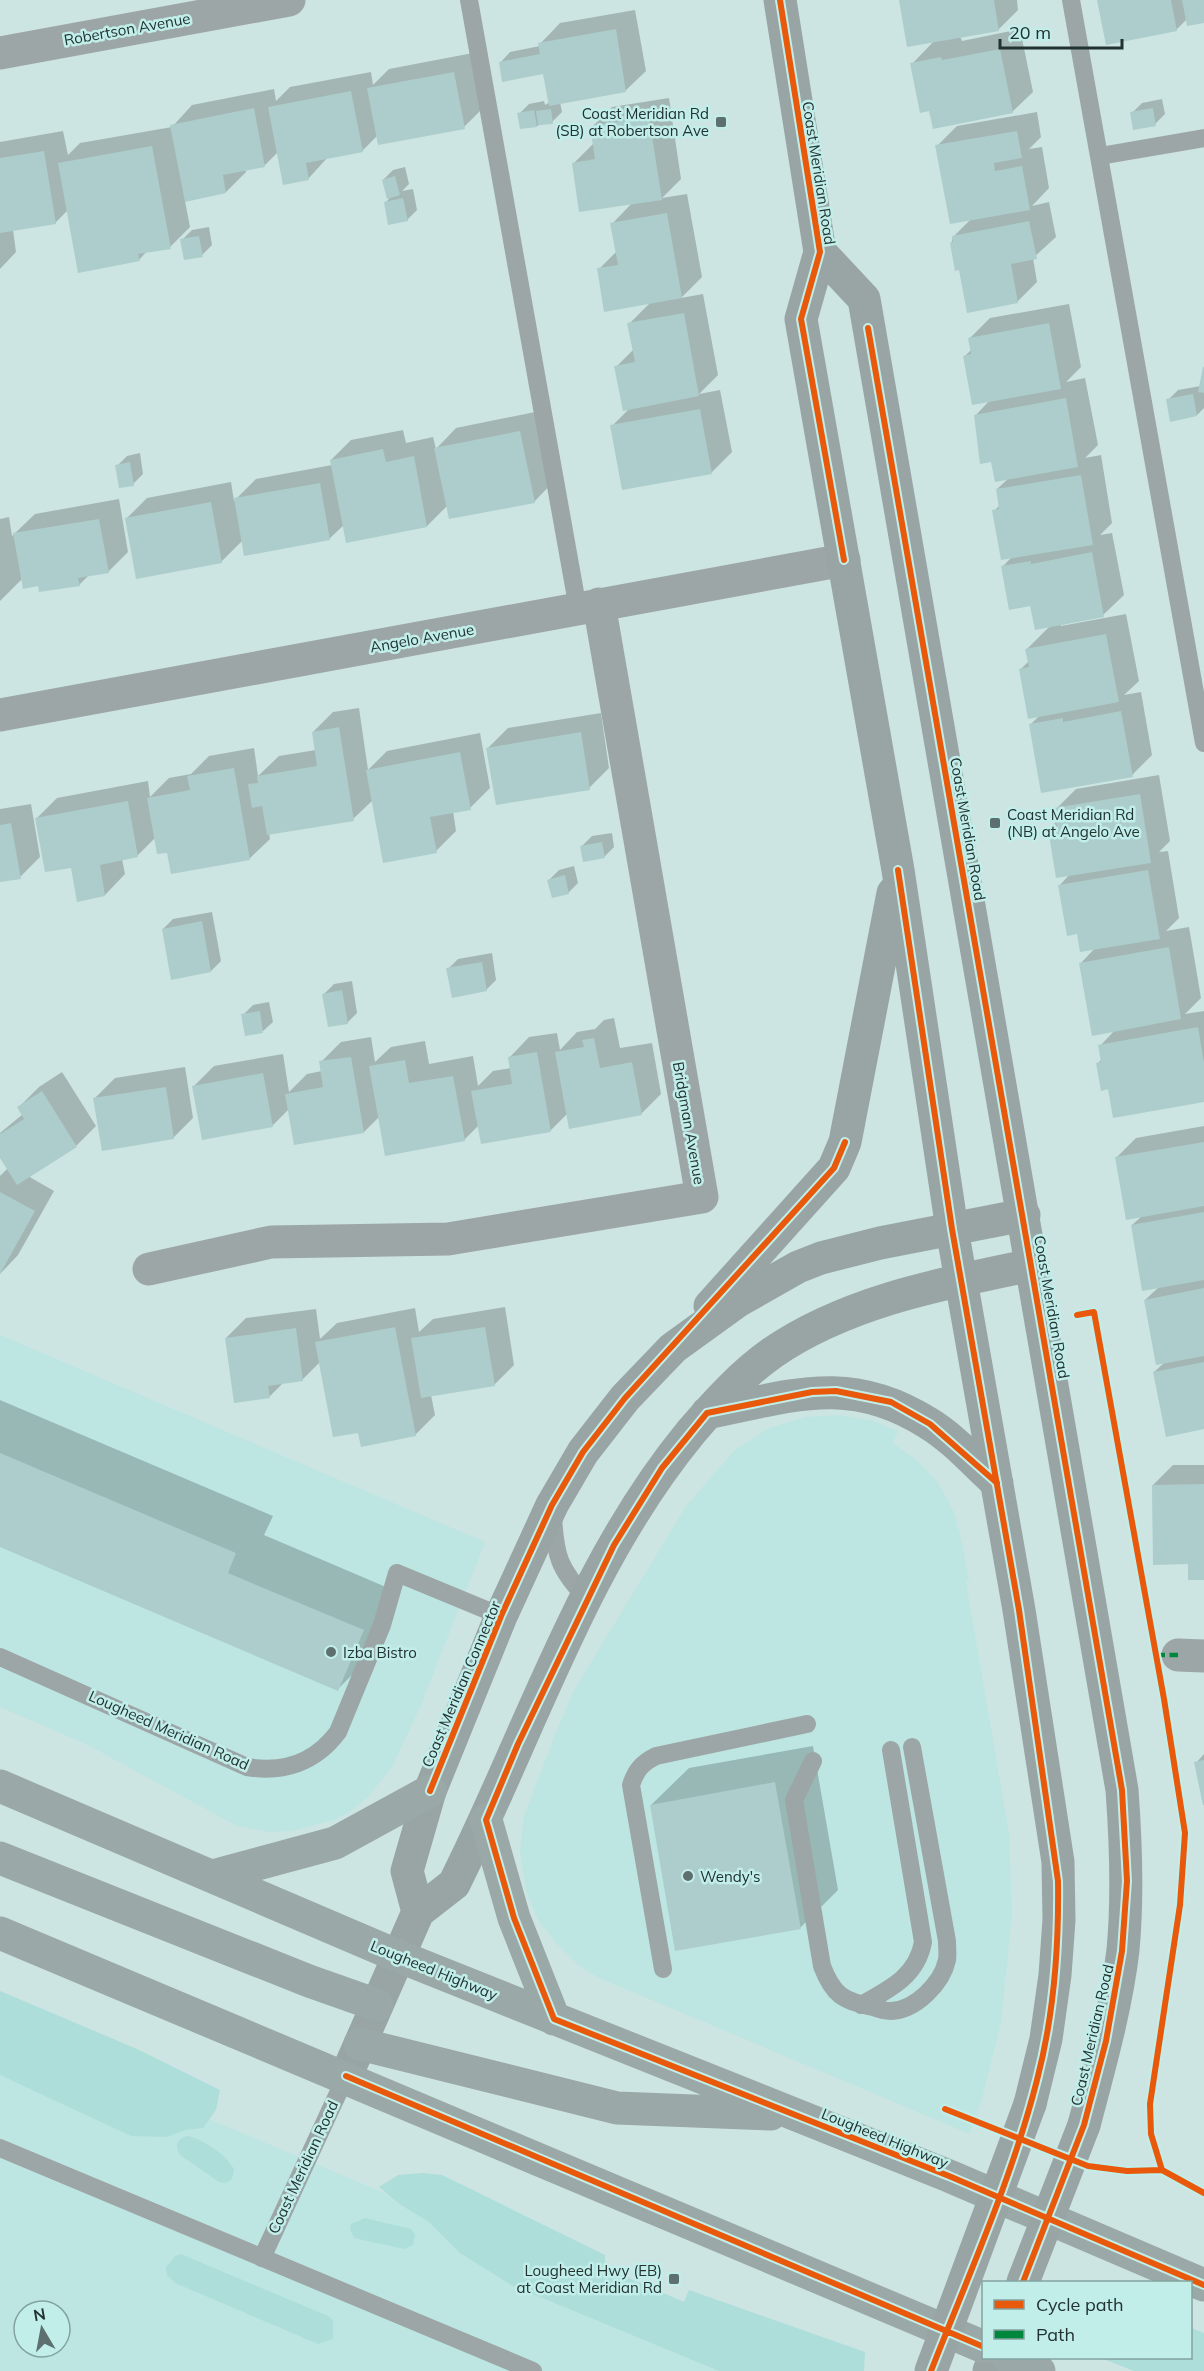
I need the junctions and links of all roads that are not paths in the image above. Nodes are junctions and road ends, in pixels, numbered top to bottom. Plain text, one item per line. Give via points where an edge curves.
1 (289, 0) edge
2 (469, 0) edge
3 (780, 0) edge
4 (1071, 0) edge
5 (0, 52) edge
6 (1204, 138) edge
7 (1100, 156) junction
8 (820, 252) junction
9 (844, 560) junction
10 (588, 607) junction
11 (0, 715) edge
12 (1204, 743) edge
13 (898, 870) junction
14 (1024, 1215) junction
15 (952, 1229) junction
16 (1032, 1265) junction
17 (149, 1269) dead end
18 (961, 1280) junction
19 (673, 1348) junction
20 (707, 1413) junction
21 (997, 1483) junction
22 (552, 1505) junction
23 (587, 1598) junction
24 (501, 1617) junction
25 (0, 1657) edge
26 (807, 1724) dead end
27 (912, 1747) dead end
28 (891, 1750) dead end
29 (813, 1761) dead end
30 (0, 1786) edge
31 (430, 1791) junction
32 (486, 1820) junction
33 (0, 1858) edge
34 (213, 1876) junction
35 (418, 1912) junction
36 (0, 1933) edge
37 (398, 1956) junction
38 (663, 1969) dead end
39 (377, 2005) junction
40 (861, 2005) junction
41 (554, 2019) junction
42 (360, 2044) junction
43 (346, 2076) junction
44 (796, 2115) junction
45 (0, 2148) edge
46 (262, 2258) junction
47 (1024, 2281) edge
48 (1204, 2285) edge
49 (982, 2346) edge
50 (1010, 2359) edge
51 (532, 2371) edge
52 (931, 2371) edge
53 (1039, 2371) edge

1 - 5 street, Robertson Avenue
2 - 10 lane
3 - 8 main road, Coast Meridian Road
4 - 7 lane
6 - 7 lane
7 - 12 lane
8 - 9 main road, Coast Meridian Road via 801,319
8 - 14 main road, Coast Meridian Road via 864,299
9 - 10 street, Angelo Avenue
9 - 13 main road, Coast Meridian Road
10 - 11 street, Angelo Avenue
10 - 17 street, Bridgman Avenue via 702,1197 448,1239 271,1242
13 - 15 main road, Coast Meridian Road
13 - 19 main road via 845,1142 834,1168
14 - 15 main road, Coast Meridian Connector
14 - 16 main road, Coast Meridian Road
15 - 18 main road, Coast Meridian Road
15 - 19 main road, Coast Meridian Connector via 844,1252 798,1267 738,1301
16 - 18 main road
16 - 47 main road, Coast Meridian Road, bridge via 1122,1790 1127,1881 1122,1951 1106,2041 1084,2125
18 - 20 main road via 880,1303 794,1340 753,1368
18 - 21 main road, Coast Meridian Road
19 - 22 main road, Coast Meridian Connector via 625,1398 583,1452
20 - 21 main road via 812,1392 836,1390 874,1397 930,1424
20 - 23 main road via 643,1495
21 - 52 main road, Coast Meridian Road, bridge via 1058,1862 1055,1976 1046,2039 1030,2104
22 - 23 lane via 558,1561 568,1579
22 - 24 main road, Coast Meridian Connector
23 - 32 main road
24 - 25 lane, Lougheed Meridian Road via 397,1573 382,1625 341,1727 330,1743 308,1760 276,1770 247,1767
24 - 31 main road, Coast Meridian Connector
26 - 38 lane via 656,1756 635,1771 631,1785
27 - 40 lane via 947,1941 946,1960 939,1980 907,2007 891,2011
28 - 40 lane via 924,1942 921,1957 911,1971 895,1986
29 - 40 lane via 794,1800 822,1966 837,1993 846,2001
30 - 34 main road, Lougheed Highway
31 - 34 main road via 335,1843
31 - 35 main road, Coast Meridian Connector via 407,1871
32 - 35 main road via 454,1884
32 - 41 main road via 514,1918
33 - 39 main road
34 - 37 main road, Lougheed Highway
35 - 37 main road
36 - 43 main road
37 - 39 main road
37 - 41 main road, Lougheed Highway
39 - 42 main road
41 - 44 main road, Lougheed Highway
42 - 43 main road
42 - 44 main road via 617,2108
43 - 46 lane, Coast Meridian Road
43 - 49 main road
44 - 48 main road, Lougheed Highway
45 - 46 lane
46 - 51 lane
50 - 53 main road

